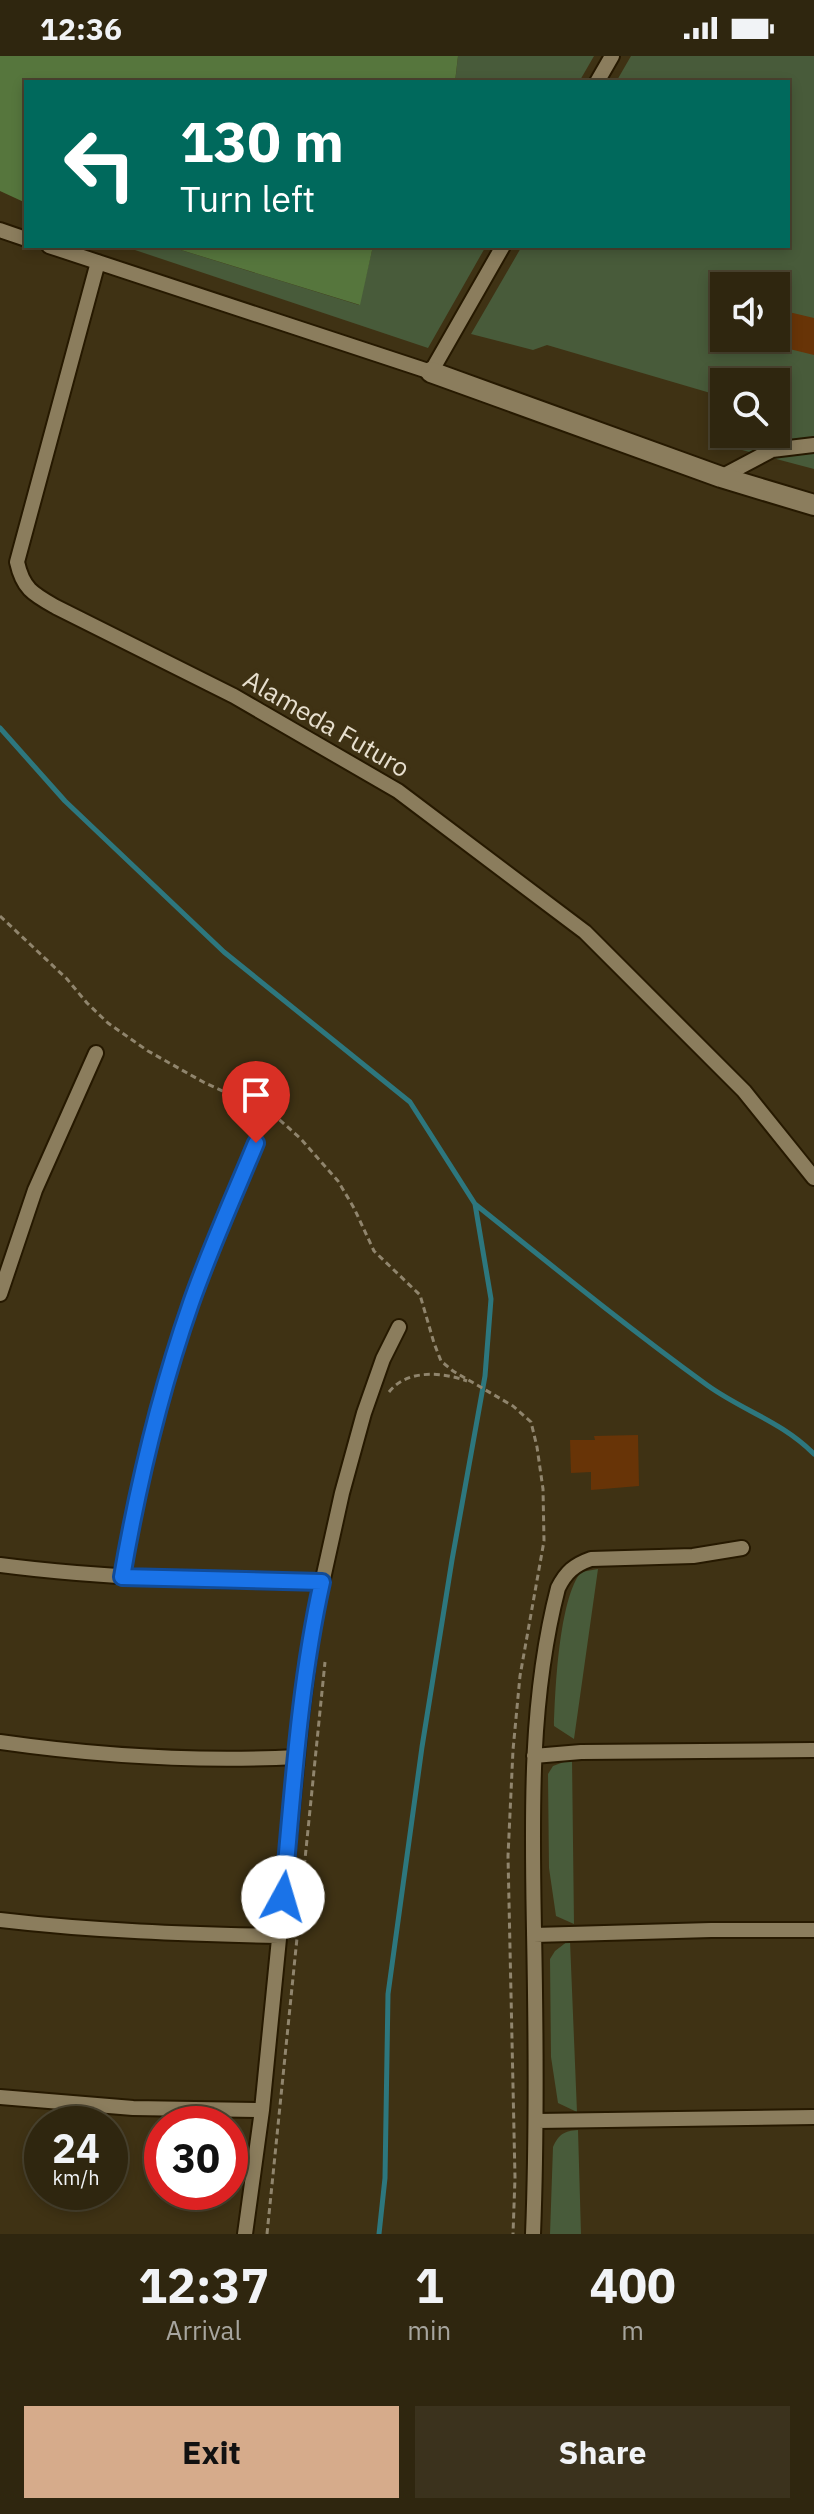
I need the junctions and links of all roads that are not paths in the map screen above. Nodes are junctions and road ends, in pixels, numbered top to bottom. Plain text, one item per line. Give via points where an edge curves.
1 (612, 56) edge
2 (598, 80) edge
3 (0, 230) edge
4 (24, 238) edge
5 (55, 248) edge
6 (502, 248) edge
7 (98, 262) junction
8 (431, 372) junction
9 (814, 445) edge
10 (721, 477) junction
11 (814, 505) edge
12 (96, 1053) dead end
13 (256, 1143) dead end
14 (814, 1178) edge
15 (0, 1294) edge
16 (399, 1327) dead end
17 (742, 1548) dead end
18 (0, 1565) edge
19 (122, 1577) junction
20 (322, 1582) junction
21 (0, 1742) edge
22 (813, 1750) edge
23 (534, 1756) junction
24 (297, 1757) junction
25 (0, 1920) edge
26 (814, 1930) edge
27 (534, 1935) junction
28 (279, 1936) junction
29 (0, 2097) edge
30 (262, 2110) junction
31 (814, 2117) edge
32 (537, 2121) junction
33 (245, 2234) edge
34 (533, 2234) edge

1 - 2 street
3 - 4 street
5 - 7 street
6 - 8 street
7 - 8 street
7 - 14 street, Alameda Futuro via 17,562 21,581 56,607 234,696 398,791 585,932 744,1091
8 - 10 street
9 - 10 street via 772,450
10 - 11 street
12 - 15 street via 35,1190
13 - 19 street via 170,1369
16 - 20 street via 364,1413
17 - 23 street via 693,1556 591,1559 566,1573 553,1609
18 - 19 street
19 - 20 street
20 - 24 street
21 - 24 street via 234,1760
22 - 23 street
23 - 27 street
24 - 28 street
25 - 28 street via 67,1928
26 - 27 street
27 - 32 street
28 - 30 street
29 - 30 street via 133,2108
30 - 33 street
31 - 32 street
32 - 34 street

